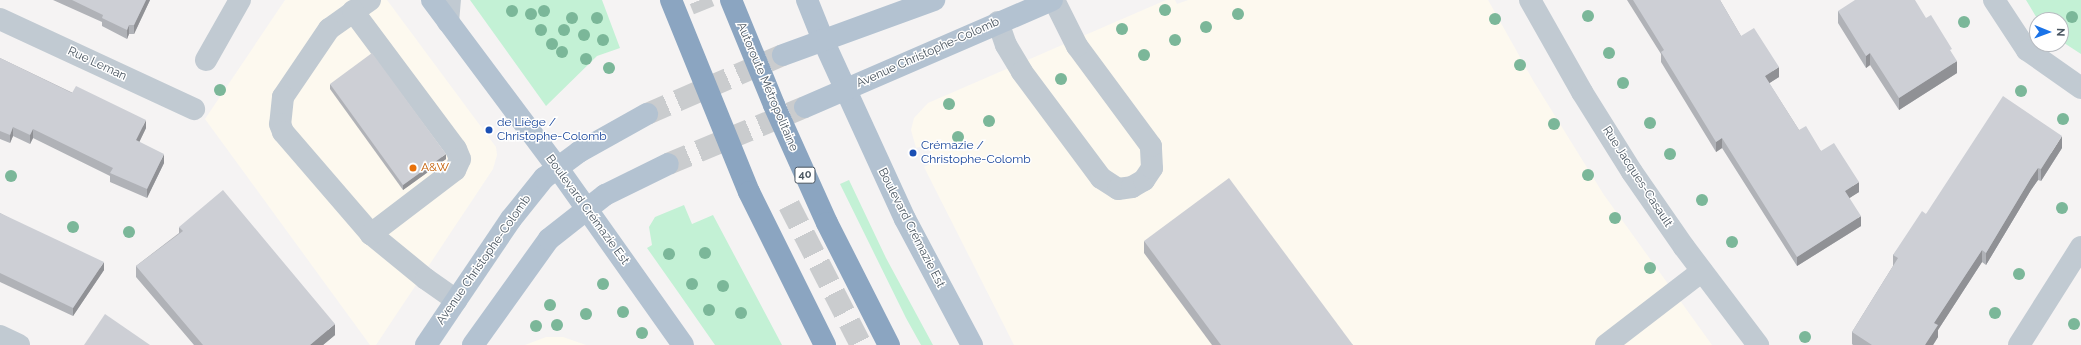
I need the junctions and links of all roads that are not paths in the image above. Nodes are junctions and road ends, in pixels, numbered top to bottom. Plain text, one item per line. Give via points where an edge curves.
1 (240, 0) edge
2 (432, 0) edge
3 (450, 0) edge
4 (671, 0) edge
5 (731, 0) edge
6 (807, 0) edge
7 (934, 0) edge
8 (1053, 0) edge
9 (1530, 0) edge
10 (1994, 0) edge
11 (362, 6) edge
12 (0, 19) edge
13 (448, 22) junction
14 (998, 22) junction
15 (823, 40) junction
16 (784, 55) tunnel mouth
17 (206, 60) dead end
18 (2081, 88) edge
19 (846, 89) junction
20 (805, 107) tunnel mouth
21 (194, 109) dead end
22 (647, 114) tunnel mouth
23 (668, 164) tunnel mouth
24 (557, 167) junction
25 (586, 207) junction
26 (371, 234) junction
27 (2081, 247) edge
28 (1702, 271) junction
29 (456, 300) junction
30 (0, 336) edge
31 (18, 345) edge
32 (426, 345) edge
33 (473, 345) edge
34 (683, 345) edge
35 (825, 345) edge
36 (889, 345) edge
37 (972, 345) edge
38 (1606, 345) edge
39 (1758, 345) edge
40 (2019, 345) edge

1 - 17 street
2 - 13 main road, Boulevard Crémazie Est
3 - 13 street
4 - 35 highway via 749,192
5 - 36 highway, Autoroute Métropolitaine / 40 via 771,99 827,223
6 - 15 main road, Boulevard Crémazie Est
7 - 15 main road
8 - 14 main road, Avenue Christophe-Colomb
8 - 14 street via 1077,46 1151,146 1152,168 1144,180 1132,187 1118,189 1101,178 1022,72 1006,45
9 - 28 street, Rue Jacques-Casault via 1610,137
10 - 18 street via 2027,50
11 - 26 street via 329,29 300,69 283,98 280,124 283,132
11 - 26 street via 456,149 460,159 455,170
12 - 21 street, Rue Leman
13 - 24 main road, Boulevard Crémazie Est
14 - 19 main road, Avenue Christophe-Colomb
15 - 16 main road
15 - 19 main road, Boulevard Crémazie Est
19 - 20 main road, Avenue Christophe-Colomb
19 - 37 main road, Boulevard Crémazie Est via 905,219
22 - 24 main road, Avenue Christophe-Colomb
23 - 25 main road via 621,185
24 - 25 main road, Boulevard Crémazie Est
24 - 29 main road, Avenue Christophe-Colomb via 544,178 511,219
25 - 33 main road via 549,239
25 - 34 main road, Boulevard Crémazie Est
26 - 29 street
27 - 40 street
28 - 38 street
28 - 39 street, Rue Jacques-Casault
29 - 32 main road, Avenue Christophe-Colomb
30 - 31 street

